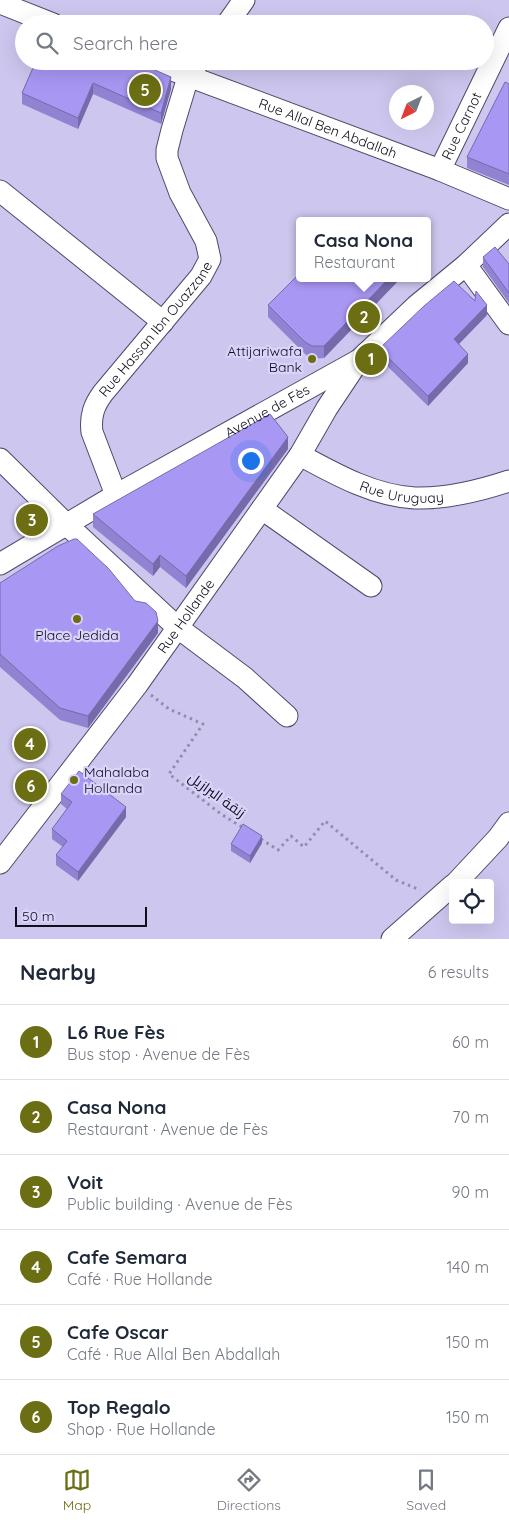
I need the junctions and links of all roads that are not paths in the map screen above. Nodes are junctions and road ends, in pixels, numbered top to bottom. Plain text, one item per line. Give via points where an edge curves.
1 (244, 0) edge
2 (0, 3) edge
3 (30, 15) edge
4 (233, 15) edge
5 (509, 28) edge
6 (494, 59) edge
7 (194, 70) edge
8 (196, 70) edge
9 (489, 70) edge
10 (440, 170) junction
11 (0, 191) edge
12 (509, 199) edge
13 (509, 224) edge
14 (466, 265) junction
15 (162, 322) junction
16 (509, 324) edge
17 (359, 360) junction
18 (300, 455) junction
19 (0, 459) edge
20 (509, 481) edge
21 (116, 495) junction
22 (262, 509) junction
23 (66, 524) junction
24 (0, 564) edge
25 (371, 586) dead end
26 (178, 628) junction
27 (287, 716) dead end
28 (509, 823) edge
29 (0, 863) edge
30 (460, 879) edge
31 (446, 892) edge
32 (392, 939) edge

1 - 4 street
2 - 3 street
5 - 6 street, Rue Carnot
7 - 15 street, Rue Hassan Ibn Ouazzane via 172,130 167,158 180,193 206,241 210,259 201,276
8 - 10 street, Rue Allal Ben Abdallah
9 - 10 street, Rue Carnot
10 - 12 street, Rue Allal Ben Abdallah
11 - 15 street
13 - 14 street, Avenue de Fès
14 - 16 street
14 - 17 street, Avenue de Fès via 416,306
15 - 21 street, Rue Hassan Ibn Ouazzane via 103,393 92,415 92,432
17 - 18 street, Rue Hollande
17 - 21 street, Avenue de Fès
18 - 20 street, Rue Uruguay via 354,482 414,498 463,494
18 - 22 street, Rue Hollande
19 - 23 street
21 - 23 street, Avenue de Fès
22 - 25 street
22 - 26 street, Rue Hollande
23 - 24 street, Avenue de Fès
23 - 26 street
26 - 27 street via 246,678
26 - 29 street, Rue Hollande
28 - 30 street
31 - 32 street

